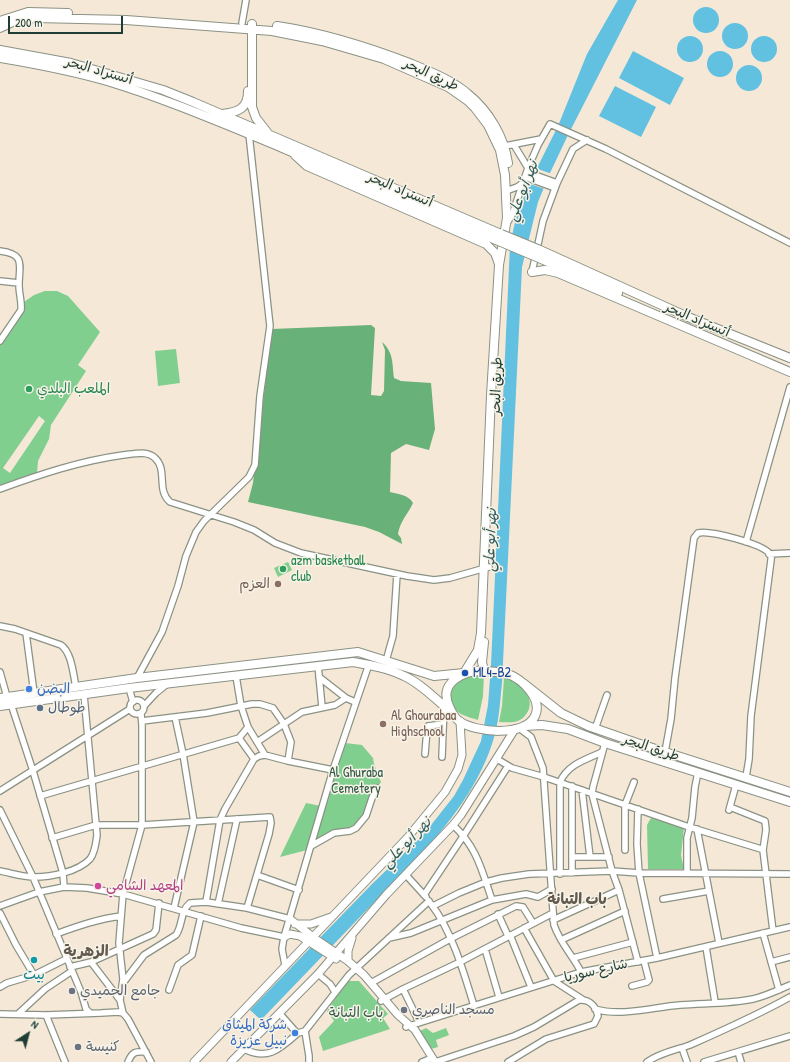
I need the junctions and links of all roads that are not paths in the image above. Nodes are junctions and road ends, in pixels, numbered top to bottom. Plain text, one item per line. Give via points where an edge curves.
1 (246, 0) edge
2 (0, 21) edge
3 (248, 25) junction
4 (0, 28) edge
5 (0, 50) edge
6 (0, 58) edge
7 (478, 107) junction
8 (221, 114) junction
9 (249, 134) junction
10 (271, 135) junction
11 (578, 137) junction
12 (541, 139) junction
13 (586, 140) junction
14 (514, 144) junction
15 (505, 146) junction
16 (573, 149) junction
17 (293, 152) junction
18 (333, 165) junction
19 (527, 175) junction
20 (556, 186) junction
21 (508, 190) junction
22 (508, 221) junction
23 (505, 242) junction
24 (790, 243) edge
25 (486, 244) junction
26 (0, 251) edge
27 (499, 265) junction
28 (532, 272) joint
29 (0, 281) edge
30 (19, 283) junction
31 (686, 320) junction
32 (0, 341) edge
33 (790, 358) edge
34 (790, 366) edge
35 (790, 372) edge
36 (790, 387) edge
37 (0, 489) edge
38 (211, 515) junction
39 (746, 542) junction
40 (790, 553) edge
41 (770, 554) junction
42 (486, 568) junction
43 (397, 574) junction
44 (0, 626) edge
45 (26, 633) junction
46 (321, 656) junction
47 (386, 661) junction
48 (369, 664) junction
49 (320, 665) junction
50 (484, 671) junction
51 (0, 672) edge
52 (464, 674) junction
53 (236, 676) junction
54 (319, 677) junction
55 (137, 678) junction
56 (168, 683) junction
57 (523, 684) junction
58 (76, 687) junction
59 (129, 688) junction
60 (34, 693) junction
61 (84, 695) junction
62 (607, 695) dead end
63 (346, 698) junction
64 (6, 700) edge
65 (133, 702) junction
66 (355, 702) junction
67 (0, 706) edge
68 (144, 706) junction
69 (241, 706) junction
70 (444, 706) junction
71 (322, 707) junction
72 (130, 709) junction
73 (451, 712) junction
74 (141, 714) junction
75 (175, 717) junction
76 (142, 721) junction
77 (460, 721) junction
78 (284, 724) junction
79 (443, 724) junction
80 (248, 727) junction
81 (520, 728) junction
82 (595, 729) junction
83 (87, 737) junction
84 (239, 738) junction
85 (257, 742) junction
86 (604, 743) junction
87 (602, 752) junction
88 (665, 752) junction
89 (183, 754) junction
90 (426, 754) dead end
91 (265, 755) junction
92 (442, 757) dead end
93 (254, 759) junction
94 (497, 759) junction
95 (288, 761) junction
96 (142, 765) junction
97 (508, 766) junction
98 (333, 770) junction
99 (33, 771) junction
100 (698, 772) junction
101 (544, 777) junction
102 (746, 777) junction
103 (91, 781) junction
104 (560, 782) junction
105 (634, 782) dead end
106 (736, 785) junction
107 (572, 786) junction
108 (378, 788) dead end
109 (582, 790) junction
110 (0, 791) edge
111 (790, 792) edge
112 (592, 794) junction
113 (40, 796) junction
114 (790, 802) edge
115 (624, 805) junction
116 (638, 809) junction
117 (0, 810) edge
118 (237, 819) junction
119 (220, 820) junction
120 (194, 822) junction
121 (96, 825) junction
122 (142, 825) junction
123 (453, 825) junction
124 (689, 827) junction
125 (697, 829) junction
126 (464, 835) junction
127 (52, 838) junction
128 (311, 846) junction
129 (625, 850) dead end
130 (763, 850) junction
131 (572, 857) junction
132 (590, 857) junction
133 (609, 857) junction
134 (0, 871) edge
135 (612, 872) junction
136 (62, 873) junction
137 (572, 873) junction
138 (639, 873) junction
139 (687, 873) junction
140 (766, 873) junction
141 (406, 874) junction
142 (551, 874) junction
143 (560, 874) junction
144 (705, 874) junction
145 (790, 874) edge
146 (257, 875) junction
147 (33, 877) junction
148 (486, 882) junction
149 (64, 887) junction
150 (552, 889) junction
151 (299, 890) junction
152 (619, 890) junction
153 (39, 892) junction
154 (709, 892) junction
155 (123, 894) junction
156 (424, 895) junction
157 (663, 899) dead end
158 (429, 900) junction
159 (492, 900) junction
160 (206, 902) junction
161 (159, 903) junction
162 (218, 904) junction
163 (0, 906) edge
164 (433, 906) junction
165 (174, 908) junction
166 (247, 908) junction
167 (184, 911) junction
168 (625, 911) junction
169 (0, 913) edge
170 (553, 913) junction
171 (498, 914) junction
172 (121, 916) junction
173 (201, 916) junction
174 (334, 917) junction
175 (553, 920) junction
176 (443, 921) junction
177 (292, 922) junction
178 (533, 924) junction
179 (790, 927) edge
180 (524, 928) junction
181 (773, 931) junction
182 (354, 932) junction
183 (763, 933) junction
184 (56, 934) junction
185 (509, 936) junction
186 (284, 937) junction
187 (389, 938) junction
188 (450, 939) junction
189 (561, 940) junction
190 (313, 941) junction
191 (633, 942) junction
192 (719, 943) junction
193 (706, 946) junction
194 (120, 949) junction
195 (485, 949) junction
196 (332, 953) junction
197 (790, 957) edge
198 (573, 958) junction
199 (657, 958) junction
200 (66, 960) junction
201 (348, 961) junction
202 (641, 961) junction
203 (91, 962) junction
204 (460, 962) junction
205 (771, 962) junction
206 (285, 965) junction
207 (71, 969) junction
208 (355, 969) junction
209 (581, 972) junction
210 (318, 974) junction
211 (34, 975) junction
212 (554, 981) junction
213 (123, 983) junction
214 (371, 983) junction
215 (1, 984) edge
216 (790, 985) edge
217 (632, 986) dead end
218 (531, 988) junction
219 (403, 989) junction
220 (169, 990) dead end
221 (779, 990) junction
222 (335, 992) junction
223 (499, 997) junction
224 (790, 997) edge
225 (582, 999) junction
226 (120, 1000) junction
227 (383, 1000) junction
228 (715, 1002) junction
229 (474, 1006) junction
230 (596, 1009) junction
231 (90, 1013) junction
232 (123, 1013) junction
233 (0, 1014) edge
234 (18, 1014) junction
235 (280, 1014) junction
236 (46, 1015) junction
237 (419, 1022) junction
238 (408, 1026) junction
239 (305, 1031) junction
240 (298, 1033) junction
241 (790, 1036) edge
242 (682, 1048) junction
243 (244, 1049) junction
244 (146, 1052) junction
245 (738, 1052) junction
246 (433, 1059) edge
247 (65, 1062) edge
248 (128, 1062) edge
249 (151, 1062) edge
250 (194, 1062) edge
251 (225, 1062) edge
252 (231, 1062) edge
253 (309, 1062) edge
254 (422, 1062) edge
255 (508, 1062) edge
256 (647, 1062) edge
257 (687, 1062) edge
258 (704, 1062) edge
259 (741, 1062) edge

1 - 3 street
2 - 3 highway, طريق البحر via 36,12
3 - 4 highway, طريق البحر via 42,18 19,19
3 - 7 highway, طريق البحر via 294,34 376,56 448,87
3 - 8 highway via 248,98 237,111
3 - 10 highway via 252,107 256,118
5 - 8 highway, أتستراد البحر via 44,57 92,69 163,90
6 - 9 highway, أتستراد البحر via 42,65 106,81
7 - 15 highway, طريق البحر via 493,123
7 - 21 highway, طريق البحر via 500,150
8 - 10 highway, أتستراد البحر
9 - 17 highway, أتستراد البحر
9 - 38 street via 270,326 258,412 255,465 249,477
10 - 18 highway, أتستراد البحر
11 - 12 street via 549,124
11 - 13 street
11 - 16 street
12 - 14 street
12 - 19 street
13 - 16 street
13 - 24 street
14 - 15 street
14 - 19 street
15 - 21 highway, طريق البحر
16 - 20 street
17 - 18 highway, أتستراد البحر
17 - 25 highway via 307,166
18 - 31 highway, أتستراد البحر, bridge via 546,253
19 - 20 street
19 - 21 street
19 - 22 street
20 - 28 street via 544,221
21 - 22 highway, طريق البحر
22 - 23 highway, طريق البحر
23 - 25 highway via 494,246
23 - 27 highway, طريق البحر
23 - 42 highway, طريق البحر
25 - 27 highway via 495,253
26 - 30 street via 11,253 17,258 20,264
27 - 42 highway, طريق البحر via 491,396
28 - 35 highway via 545,270 558,273
29 - 30 street
30 - 32 street via 21,310
31 - 33 highway, أتستراد البحر
31 - 34 highway, أتستراد البحر
36 - 39 street
37 - 38 street via 61,467 100,458 143,453 151,454 160,464 163,490 167,500 175,505
38 - 43 street via 240,524 275,543 301,553
38 - 55 street via 193,538 162,632
39 - 41 street
39 - 88 street via 703,532 694,538
40 - 41 street
41 - 102 street via 771,566 751,716
42 - 43 street via 434,580
42 - 50 highway, طريق البحر via 486,633 482,662
42 - 52 highway, طريق البحر via 478,650
43 - 47 street via 393,636
44 - 45 street
45 - 58 street via 66,648
45 - 60 street
46 - 47 highway via 358,652
46 - 49 highway
46 - 55 highway
47 - 52 highway via 434,676
48 - 49 highway via 353,662
48 - 66 street
48 - 70 highway via 404,676
49 - 53 highway
49 - 54 street
50 - 52 highway
50 - 57 highway via 507,674
51 - 64 street
52 - 73 highway via 450,685 446,692
53 - 56 highway
53 - 69 street
54 - 63 street
54 - 71 street
55 - 58 highway
56 - 59 highway
56 - 68 street
57 - 81 highway via 534,696 537,707 533,720
57 - 82 highway, طريق البحر via 561,713
58 - 60 highway
59 - 61 highway
59 - 65 street
60 - 64 highway
61 - 64 highway
61 - 83 street
62 - 82 street
63 - 66 street
63 - 71 street via 335,705
64 - 67 highway
64 - 99 street
65 - 68 street via 139,700
65 - 72 street
66 - 98 street
68 - 74 street
69 - 75 street
69 - 78 street via 268,705 276,710
69 - 80 street
70 - 73 highway
70 - 79 street
71 - 78 street via 302,712
72 - 74 street via 135,714
72 - 83 street
73 - 77 highway
74 - 76 street
75 - 76 street
75 - 89 street
76 - 96 street
77 - 81 highway via 478,729 498,732
77 - 174 main road via 462,755 458,769 445,792 408,837
78 - 85 street
78 - 95 street via 291,742
79 - 90 street via 428,726
79 - 92 street
80 - 84 street
80 - 85 street
81 - 86 highway, طريق البحر via 542,725 568,729
81 - 94 main road
81 - 101 street via 533,741
82 - 88 highway, طريق البحر
83 - 99 street
83 - 103 street
84 - 89 street
84 - 93 street
85 - 91 street
86 - 87 street
86 - 100 highway, طريق البحر
87 - 104 street via 568,769
87 - 112 street
88 - 102 highway, طريق البحر
89 - 96 street
89 - 120 street
91 - 93 street
91 - 95 street
93 - 119 street
94 - 97 street
94 - 123 main road
95 - 98 street
96 - 103 street
96 - 122 street
97 - 101 street
97 - 126 street
98 - 128 street
99 - 110 street
99 - 113 street
100 - 106 highway, طريق البحر
100 - 124 street
101 - 104 street
101 - 142 street
102 - 111 highway, طريق البحر
103 - 113 street
103 - 121 street
104 - 107 street
104 - 143 street
105 - 115 street
106 - 114 highway, طريق البحر
106 - 130 street via 730,809 765,821
107 - 109 street
107 - 131 street
108 - 128 street via 366,816 356,828 334,833
109 - 112 street
109 - 132 street
112 - 115 street
112 - 133 street
113 - 127 street
115 - 116 street
115 - 129 street
116 - 124 street
116 - 138 street
117 - 147 street
118 - 119 street
118 - 146 street via 268,816 271,818
118 - 162 street
119 - 120 street
119 - 160 street
120 - 122 street
120 - 165 street
121 - 122 street
121 - 127 street
121 - 136 street via 96,842 90,858 76,868
122 - 155 street
123 - 126 street
123 - 141 main road
124 - 125 street
124 - 139 street via 686,842
125 - 130 street
125 - 144 street
126 - 148 street
126 - 156 street
127 - 136 street
128 - 151 street
130 - 140 street
131 - 132 street
131 - 137 street
132 - 133 street
133 - 135 street
134 - 147 street
135 - 137 street
135 - 138 street
135 - 152 street
136 - 147 street
136 - 149 street
137 - 143 street
138 - 139 street
138 - 199 street
139 - 144 street
140 - 144 street
140 - 145 street
140 - 181 street
141 - 156 street
141 - 182 main road
142 - 143 street
142 - 148 street via 529,874
142 - 150 street
144 - 154 street
146 - 151 street
146 - 166 street
147 - 153 street
148 - 159 street
148 - 164 street
149 - 153 street
149 - 155 street
150 - 159 street via 538,897 526,894
150 - 170 street
151 - 177 street
152 - 168 street
152 - 175 street
153 - 163 street
153 - 184 street
154 - 157 street
154 - 192 street
155 - 161 street
155 - 172 street
156 - 158 street
158 - 164 street
158 - 187 street
159 - 176 street
160 - 162 street
160 - 167 street via 190,903
161 - 165 street
161 - 194 street via 155,933
162 - 166 street
164 - 176 street
165 - 167 street
166 - 177 street
167 - 173 street
167 - 213 street via 176,935 144,955
168 - 189 street
168 - 191 street
169 - 211 street
170 - 175 street
170 - 178 street
171 - 178 street via 520,906
171 - 185 street
171 - 188 street
172 - 184 street via 88,922
172 - 194 street
173 - 186 street
173 - 220 street via 192,955 178,965
174 - 177 main road via 310,924
174 - 190 main road
175 - 189 street
176 - 187 street
176 - 188 street
177 - 186 street
177 - 190 main road
178 - 180 street
179 - 181 street, شارع سوريا
180 - 185 street
180 - 212 street
181 - 183 street, شارع سوريا
182 - 196 main road
182 - 201 main road via 348,951
183 - 192 street, شارع سوريا
183 - 205 street
184 - 200 street
185 - 195 street
185 - 218 street
186 - 190 main road via 290,934
186 - 206 street via 282,949
187 - 208 street
188 - 204 street
188 - 214 street
189 - 198 street
190 - 196 main road
190 - 206 main road
191 - 198 street
191 - 202 street
192 - 193 street, شارع سوريا
193 - 199 street, شارع سوريا
193 - 228 street
194 - 203 street
194 - 213 street
195 - 204 street
195 - 223 street
196 - 201 main road
196 - 208 main road
196 - 210 main road
196 - 251 main road
197 - 205 street
198 - 209 street
199 - 202 street, شارع سوريا
200 - 207 street
200 - 211 street
201 - 208 main road
202 - 209 street, شارع سوريا
202 - 217 street via 649,980
203 - 207 street
203 - 226 street
204 - 219 street
204 - 229 street
205 - 221 street
206 - 250 main road
207 - 231 street via 86,1009
207 - 234 street
208 - 214 main road
208 - 222 street
208 - 227 main road
209 - 212 street, شارع سوريا
210 - 222 street
210 - 235 main road
211 - 215 street
212 - 218 street, شارع سوريا
212 - 225 street
213 - 226 street
214 - 227 main road
216 - 221 street
218 - 223 street, شارع سوريا
219 - 227 street
219 - 237 street
221 - 228 street via 754,999
222 - 239 street
223 - 229 street, شارع سوريا
224 - 242 street via 748,1020
225 - 230 street via 594,1005
225 - 246 street via 514,1036
226 - 232 street
227 - 238 main road
228 - 230 street via 622,1012
229 - 237 street, شارع سوريا
230 - 255 street via 598,1016 594,1024 546,1039
231 - 232 street
231 - 236 street
232 - 244 street
233 - 234 street
234 - 236 street
235 - 240 street
235 - 243 main road
236 - 247 street
237 - 238 street, شارع سوريا
238 - 246 main road via 418,1034
239 - 240 street
239 - 253 street
240 - 243 street via 278,1050 265,1055
241 - 245 street
242 - 256 street
242 - 257 street
243 - 252 main road
244 - 248 street via 136,1051
244 - 249 street
245 - 258 street
245 - 259 street
246 - 254 street

